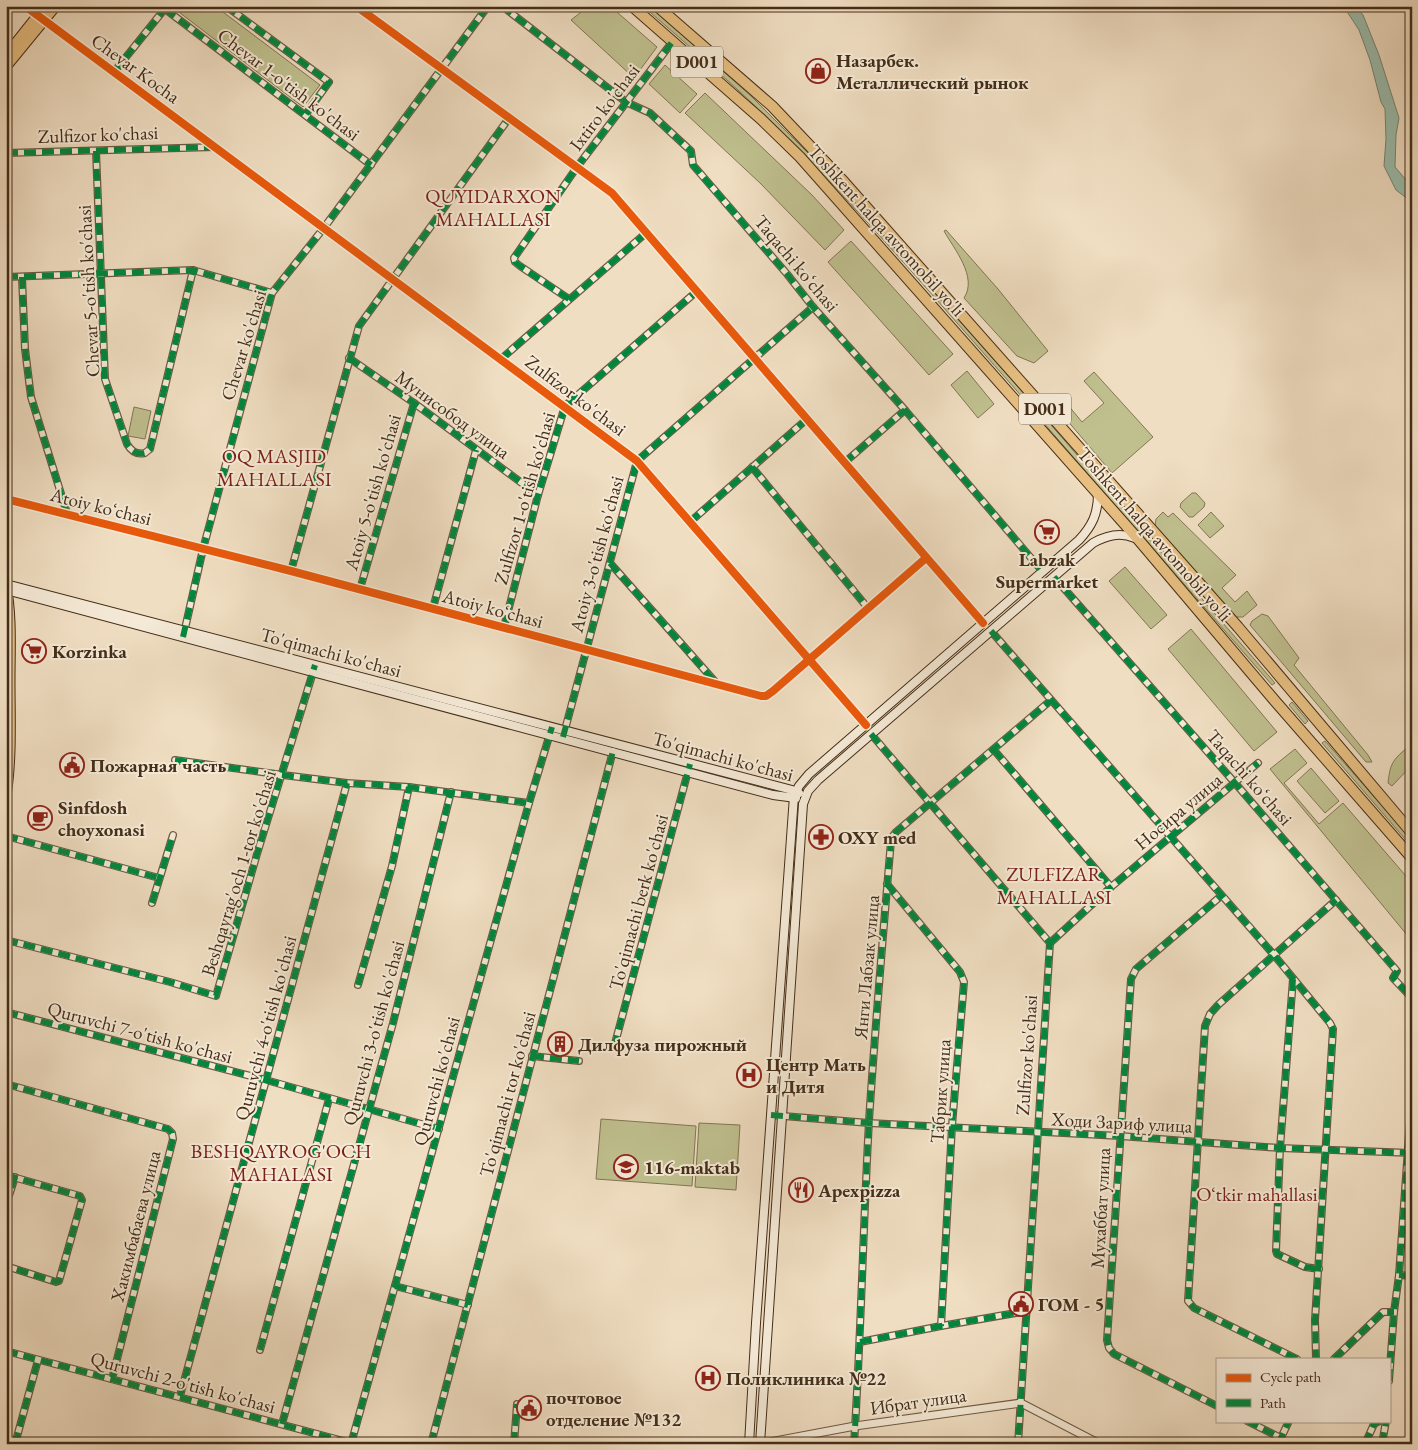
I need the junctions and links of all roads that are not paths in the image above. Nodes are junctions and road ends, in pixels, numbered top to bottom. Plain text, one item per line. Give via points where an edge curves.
1 (25, 6) edge
2 (45, 6) edge
3 (56, 6) edge
4 (226, 6) edge
5 (356, 6) edge
6 (488, 6) edge
7 (502, 6) edge
8 (632, 6) edge
9 (657, 6) edge
10 (166, 8) edge
11 (41, 18) junction
12 (673, 41) junction
13 (6, 55) edge
14 (6, 67) edge
15 (442, 69) junction
16 (114, 72) junction
17 (626, 102) junction
18 (306, 114) junction
19 (509, 118) junction
20 (215, 147) junction
21 (96, 150) junction
22 (6, 153) edge
23 (371, 165) junction
24 (577, 168) junction
25 (323, 229) junction
26 (646, 233) junction
27 (193, 270) junction
28 (102, 273) junction
29 (22, 276) junction
30 (6, 277) edge
31 (392, 280) junction
32 (696, 292) junction
33 (272, 293) junction
34 (569, 299) junction
35 (813, 307) junction
36 (349, 358) junction
37 (754, 358) junction
38 (501, 359) junction
39 (414, 403) junction
40 (1043, 405) junction
41 (565, 406) junction
42 (905, 410) junction
43 (1030, 417) junction
44 (807, 419) junction
45 (476, 450) junction
46 (637, 461) junction
47 (844, 463) junction
48 (752, 467) junction
49 (1098, 494) junction
50 (538, 495) junction
51 (6, 499) edge
52 (67, 513) junction
53 (690, 522) junction
54 (1137, 538) junction
55 (1073, 546) junction
56 (203, 549) junction
57 (1080, 554) junction
58 (926, 558) junction
59 (610, 563) junction
60 (291, 571) junction
61 (1043, 572) junction
62 (1054, 577) junction
63 (6, 587) edge
64 (360, 589) junction
65 (433, 608) junction
66 (868, 608) junction
67 (983, 623) junction
68 (504, 627) junction
69 (991, 631) junction
70 (184, 633) junction
71 (586, 649) junction
72 (809, 659) junction
73 (314, 668) junction
74 (718, 686) junction
75 (1290, 689) junction
76 (1050, 701) junction
77 (1275, 702) junction
78 (866, 725) junction
79 (1324, 729) junction
80 (551, 731) junction
81 (564, 734) junction
82 (871, 734) junction
83 (1309, 741) junction
84 (994, 750) junction
85 (613, 751) junction
86 (176, 760) dead end
87 (1258, 763) dead end
88 (689, 768) junction
89 (282, 775) junction
90 (348, 782) junction
91 (1235, 783) junction
92 (409, 787) junction
93 (451, 792) junction
94 (794, 795) junction
95 (6, 796) edge
96 (805, 797) junction
97 (529, 803) junction
98 (931, 803) junction
99 (1412, 833) edge
100 (173, 835) dead end
101 (6, 836) edge
102 (1170, 838) junction
103 (1412, 858) edge
104 (159, 878) junction
105 (888, 884) junction
106 (1111, 887) junction
107 (1221, 896) junction
108 (1336, 900) junction
109 (152, 903) dead end
110 (6, 940) edge
111 (1050, 943) junction
112 (1274, 955) junction
113 (1293, 979) junction
114 (358, 985) dead end
115 (1412, 998) edge
116 (6, 1012) edge
117 (614, 1047) dead end
118 (532, 1056) junction
119 (579, 1061) dead end
120 (266, 1080) junction
121 (6, 1084) edge
122 (1412, 1092) edge
123 (329, 1099) junction
124 (368, 1110) junction
125 (771, 1115) junction
126 (782, 1116) junction
127 (869, 1123) junction
128 (952, 1126) junction
129 (439, 1129) junction
130 (1038, 1132) junction
131 (1120, 1136) junction
132 (1198, 1142) junction
133 (1280, 1148) junction
134 (1326, 1150) junction
135 (1409, 1153) edge
136 (6, 1175) edge
137 (16, 1177) junction
138 (6, 1205) edge
139 (6, 1266) edge
140 (1319, 1269) junction
141 (1399, 1275) junction
142 (1412, 1276) edge
143 (395, 1286) junction
144 (468, 1305) junction
145 (1027, 1311) junction
146 (1394, 1312) junction
147 (941, 1326) junction
148 (860, 1342) junction
149 (260, 1350) dead end
150 (6, 1351) edge
151 (1294, 1358) edge
152 (1316, 1358) edge
153 (1335, 1358) edge
154 (38, 1360) junction
155 (1390, 1366) edge
156 (112, 1379) junction
157 (180, 1396) junction
158 (1021, 1403) junction
159 (517, 1404) dead end
160 (1216, 1405) edge
161 (1249, 1422) edge
162 (1288, 1422) edge
163 (1378, 1422) edge
164 (1386, 1422) edge
165 (282, 1424) junction
166 (855, 1426) junction
167 (1279, 1441) edge
168 (351, 1443) edge
169 (749, 1443) edge
170 (760, 1443) edge
171 (15, 1444) edge
172 (431, 1444) edge
173 (514, 1444) edge
174 (732, 1444) edge
175 (854, 1444) edge
176 (1018, 1444) edge
177 (1100, 1444) edge
178 (1365, 1444) edge
179 (1382, 1444) edge

1 - 11 street
2 - 11 main road
3 - 11 main road
4 - 18 street via 329,82
5 - 15 street
6 - 15 street, Chevar ko'chasi
7 - 17 street, Taqachi koʻchasi
8 - 12 highway, Toshkent halqa avtomobil yo'li / D001
9 - 40 highway, Toshkent halqa avtomobil yo'li / D001 via 772,106
10 - 16 street
10 - 18 street, Chevar 1-o'tish ko'chasi
11 - 13 main road
11 - 14 main road
11 - 16 street, Chevar Kocha
12 - 17 street, Ixtiro ko'chasi
12 - 43 highway, Toshkent halqa avtomobil yo'li / D001 via 800,157
15 - 19 street
15 - 23 street, Chevar ko'chasi
16 - 20 street, Chevar Kocha
17 - 24 street, Ixtiro ko'chasi
17 - 35 street, Taqachi koʻchasi via 650,113 691,151 693,165
18 - 23 street, Chevar 1-o'tish ko'chasi
19 - 24 street
19 - 31 street
20 - 21 street, Zulfizor ko'chasi
20 - 25 street, Zulfizor ko'chasi
21 - 22 street, Zulfizor ko'chasi
21 - 28 street, Chevar 5-o'tish ko'chasi
23 - 25 street, Chevar ko'chasi
24 - 26 street via 612,193
24 - 34 street, Ixtiro ko'chasi via 514,258 520,266
25 - 31 street, Zulfizor ko'chasi
25 - 33 street, Chevar ko'chasi
26 - 32 street
26 - 34 street
27 - 28 street
27 - 28 street, Chevar 5-o'tish ko'chasi via 150,449 145,453 136,453 129,448 105,379
27 - 33 street
28 - 29 street
29 - 30 street
29 - 52 street via 31,397
31 - 36 street via 361,321
31 - 38 street, Zulfizor ko'chasi
32 - 37 street
32 - 41 street
33 - 56 street, Chevar ko'chasi
34 - 38 street
35 - 37 street, Atoiy 3-o'tish ko'chasi
35 - 42 street, Taqachi koʻchasi
36 - 39 street, Мунисобод улица
36 - 60 street
37 - 44 street
37 - 46 street, Atoiy 3-o'tish ko'chasi
38 - 41 street, Zulfizor ko'chasi
39 - 45 street, Мунисобод улица
39 - 64 street, Atoiy 5-o'tish ko'chasi
40 - 43 highway
40 - 75 highway, Toshkent halqa avtomobil yo'li / D001
41 - 46 street, Zulfizor ko'chasi
41 - 50 street, Zulfizor 1-o'tish ko'chasi
42 - 47 street
42 - 61 street, Taqachi koʻchasi
43 - 49 highway, Toshkent halqa avtomobil yo'li / D001
44 - 47 street
44 - 48 street
45 - 50 street, Мунисобод улица
45 - 65 street
46 - 53 street, Zulfizor ko'chasi
46 - 59 street, Atoiy 3-o'tish ko'chasi
47 - 58 street
48 - 53 street
48 - 66 street
49 - 54 highway, Toshkent halqa avtomobil yo'li / D001
49 - 55 main road via 1094,520
50 - 68 street, Zulfizor 1-o'tish ko'chasi
51 - 52 street, Atoiy koʻchasi
52 - 56 street, Atoiy koʻchasi
53 - 72 street, Zulfizor ko'chasi
54 - 57 main road via 1111,535
54 - 77 highway, Toshkent halqa avtomobil yo'li / D001
55 - 57 main road
55 - 61 main road
56 - 60 street, Atoiy koʻchasi
56 - 70 street, Chevar ko'chasi
57 - 62 main road
58 - 66 street, Atoiy koʻchasi
58 - 67 street
59 - 71 street, Atoiy 3-o'tish ko'chasi
59 - 74 street
60 - 64 street, Atoiy koʻchasi
61 - 67 main road
62 - 69 main road
62 - 91 street, Taqachi koʻchasi
63 - 70 main road, To'qimachi ko'chasi
63 - 95 main road via 10,614 10,736
64 - 65 street, Atoiy koʻchasi
65 - 68 street, Atoiy koʻchasi
66 - 72 street, Atoiy koʻchasi
67 - 78 main road
68 - 71 street, Atoiy koʻchasi
69 - 76 street
69 - 82 main road
70 - 73 main road, To'qimachi ko'chasi
71 - 74 street, Atoiy koʻchasi
71 - 81 street, Atoiy 3-o'tish ko'chasi
72 - 74 street, Atoiy koʻchasi via 766,696
72 - 78 street, Zulfizor ko'chasi
73 - 80 main road, To'qimachi ko'chasi
73 - 89 street, Beshqayrag'och 1-tor ko'chasi
75 - 77 highway
75 - 79 highway, Toshkent halqa avtomobil yo'li / D001
76 - 84 street, Янги Лабзак улица
76 - 102 street
77 - 83 highway, Toshkent halqa avtomobil yo'li / D001
78 - 94 main road via 809,774
79 - 83 highway
79 - 99 highway, Toshkent halqa avtomobil yo'li / D001
80 - 81 main road, To'qimachi ko'chasi
80 - 97 street, Quruvchi ko'chasi
81 - 85 main road, To'qimachi ko'chasi
81 - 88 main road, To'qimachi ko'chasi
82 - 96 main road via 813,785
82 - 98 street
83 - 103 highway, Toshkent halqa avtomobil yo'li / D001
84 - 98 street, Янги Лабзак улица
84 - 106 street
85 - 88 main road, To'qimachi ko'chasi
85 - 118 street, To'qimachi tor ko'chasi
86 - 89 street
87 - 91 street, Носира улица
88 - 94 main road, To'qimachi ko'chasi
88 - 117 street, To'qimachi berk ko'chasi
89 - 90 street
89 - 110 street, Beshqayrag'och 1-tor ko'chasi via 216,996
90 - 92 street
90 - 120 street, Quruvchi 4-o'tish ko'chasi
91 - 102 street, Носира улица
91 - 108 street, Taqachi koʻchasi
92 - 93 street
92 - 114 street via 392,866
93 - 97 street
93 - 124 street, Quruvchi 3-o'tish ko'chasi
94 - 96 main road, To'qimachi ko'chasi
94 - 125 main road
96 - 126 main road
97 - 129 street, Quruvchi ko'chasi
98 - 105 street, Янги Лабзак улица via 893,836
98 - 111 street
100 - 104 street
101 - 104 street
102 - 106 street, Носира улица
102 - 107 street
104 - 109 street
105 - 127 street, Янги Лабзак улица
105 - 128 street, Табрик улица via 960,972 964,982
106 - 111 street, Носира улица
107 - 112 street
107 - 131 street, Мухаббат улица via 1132,974
108 - 112 street
108 - 115 street, Taqachi koʻchasi via 1397,970 1393,978
111 - 130 street, Zulfizor ko'chasi
112 - 113 street
112 - 132 street via 1210,1014 1205,1026
113 - 133 street
113 - 134 street via 1333,1029
116 - 120 street, Quruvchi 7-o'tish ko'chasi
118 - 119 street
118 - 144 street, To'qimachi tor ko'chasi
120 - 123 street, Quruvchi 7-o'tish ko'chasi
120 - 157 street, Quruvchi 4-o'tish ko'chasi
121 - 156 street, Хакимбабаева улица via 168,1129 172,1133
122 - 135 street
123 - 124 street, Quruvchi 7-o'tish ko'chasi
123 - 149 street
124 - 129 street, Quruvchi 7-o'tish ko'chasi
124 - 165 street, Quruvchi 3-o'tish ko'chasi
125 - 126 street, Ходи Зариф улица
125 - 169 main road
126 - 127 street, Ходи Зариф улица
126 - 170 main road
127 - 128 street, Ходи Зариф улица
127 - 148 street, Янги Лабзак улица
128 - 130 street, Ходи Зариф улица
128 - 147 street, Табрик улица
129 - 143 street, Quruvchi ko'chasi
130 - 131 street, Ходи Зариф улица
130 - 145 street, Zulfizor ko'chasi
131 - 132 street, Ходи Зариф улица
131 - 160 street, Мухаббат улица via 1108,1344 1114,1354
132 - 133 street, Ходи Зариф улица
132 - 151 street via 1188,1301 1194,1308
133 - 134 street, Ходи Зариф улица
133 - 140 street via 1276,1251 1305,1267
134 - 135 street, Ходи Зариф улица
134 - 140 street
135 - 141 street
136 - 137 street
137 - 138 street
137 - 139 street via 80,1196 82,1200 59,1281
140 - 152 street
141 - 142 street
141 - 146 street
143 - 144 street
143 - 168 street, Quruvchi ko'chasi
144 - 172 street, To'qimachi tor ko'chasi
145 - 147 street
145 - 158 street, Zulfizor ko'chasi
146 - 153 street via 1383,1312
146 - 155 street
147 - 148 street
148 - 166 street, Янги Лабзак улица
150 - 154 street, Quruvchi 2-o'tish ko'chasi
154 - 156 street, Quruvchi 2-o'tish ko'chasi
154 - 171 street
156 - 157 street, Quruvchi 2-o'tish ko'chasi
157 - 165 street, Quruvchi 2-o'tish ko'chasi
158 - 166 street, Ибрат улица
158 - 176 street, Zulfizor ko'chasi
158 - 177 street
159 - 173 street
161 - 167 street
162 - 167 street
163 - 178 street
164 - 179 street
165 - 168 street, Quruvchi 2-o'tish ko'chasi
166 - 170 street, Ибрат улица
166 - 175 street, Янги Лабзак улица
169 - 170 main road, Ибрат улица
169 - 174 street, Ибрат улица

